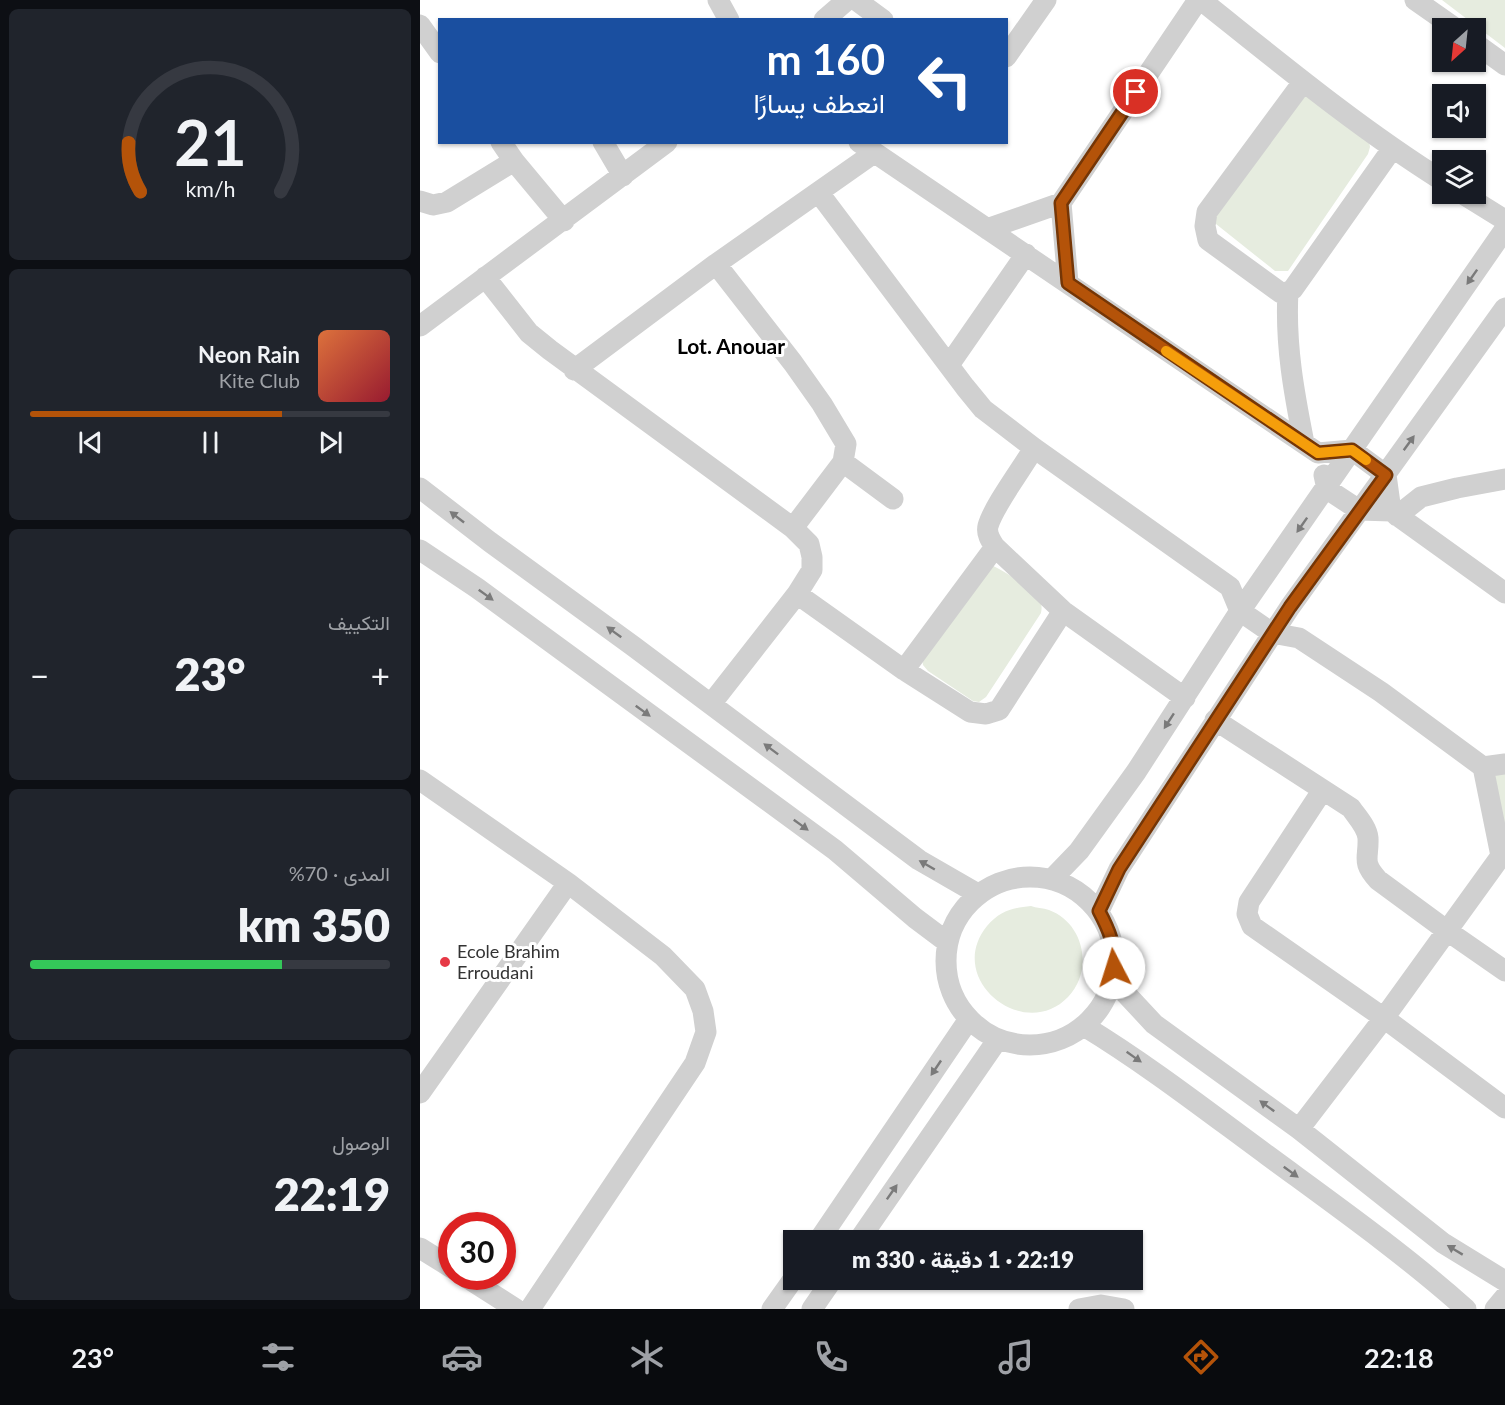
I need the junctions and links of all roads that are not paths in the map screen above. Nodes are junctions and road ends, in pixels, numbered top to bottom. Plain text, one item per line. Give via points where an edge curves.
1 (718, 0) edge
2 (848, 0) edge
3 (856, 0) edge
4 (1046, 0) edge
5 (1200, 0) edge
6 (1415, 0) edge
7 (728, 18) edge
8 (826, 18) edge
9 (880, 18) edge
10 (1441, 18) edge
11 (420, 25) edge
12 (438, 50) edge
13 (1486, 51) edge
14 (1008, 54) edge
15 (1505, 65) edge
16 (1303, 82) junction
17 (502, 144) edge
18 (604, 144) edge
19 (664, 144) edge
20 (866, 148) edge
21 (1392, 149) junction
22 (514, 161) junction
23 (1432, 174) edge
24 (623, 176) junction
25 (819, 193) junction
26 (420, 201) edge
27 (1061, 203) junction
28 (1479, 204) edge
29 (564, 220) junction
30 (1505, 220) edge
31 (987, 229) junction
32 (1505, 229) edge
33 (1026, 254) junction
34 (716, 264) junction
35 (485, 277) junction
36 (1068, 283) junction
37 (1288, 292) junction
38 (1505, 308) edge
39 (420, 326) edge
40 (949, 365) junction
41 (574, 370) junction
42 (1034, 448) junction
43 (1311, 448) junction
44 (1352, 450) junction
45 (843, 462) junction
46 (1386, 475) junction
47 (1505, 479) edge
48 (420, 488) edge
49 (1327, 489) junction
50 (893, 499) dead end
51 (1359, 510) junction
52 (1394, 514) junction
53 (793, 528) junction
54 (995, 547) junction
55 (420, 550) edge
56 (1230, 586) junction
57 (1258, 587) junction
58 (1505, 593) edge
59 (797, 594) junction
60 (1290, 607) junction
61 (1063, 611) junction
62 (1240, 611) junction
63 (1272, 633) junction
64 (1299, 638) junction
65 (904, 670) junction
66 (1185, 698) junction
67 (711, 704) junction
68 (1215, 720) junction
69 (1505, 764) edge
70 (1483, 767) junction
71 (420, 780) edge
72 (1322, 791) junction
73 (1503, 856) edge
74 (1052, 879) junction
75 (568, 883) junction
76 (978, 894) junction
77 (1099, 911) junction
78 (1446, 930) junction
79 (947, 942) junction
80 (1505, 971) edge
81 (1113, 980) junction
82 (1384, 1018) junction
83 (969, 1019) junction
84 (1084, 1026) junction
85 (998, 1039) junction
86 (420, 1093) edge
87 (1505, 1108) edge
88 (1299, 1129) junction
89 (826, 1230) edge
90 (866, 1230) edge
91 (420, 1248) edge
92 (438, 1259) edge
93 (1505, 1281) edge
94 (486, 1290) edge
95 (785, 1290) edge
96 (825, 1290) edge
97 (1505, 1297) edge
98 (516, 1309) edge
99 (530, 1309) edge
100 (771, 1309) edge
101 (812, 1309) edge
102 (1079, 1309) edge
103 (1124, 1309) edge
104 (1466, 1309) edge
105 (1495, 1309) edge

1 - 7 street
2 - 8 street
3 - 9 street
4 - 14 street
5 - 16 street
5 - 27 street
6 - 10 street
11 - 12 street
13 - 15 street
16 - 21 street
16 - 37 street via 1207,212 1205,226 1208,240 1281,293
17 - 22 street
18 - 24 street
19 - 24 street
20 - 25 street
20 - 31 street
21 - 23 street
21 - 37 street
22 - 26 street via 447,202 433,205
22 - 29 street
24 - 29 street
25 - 34 street
25 - 40 street
27 - 31 street
27 - 36 street
28 - 30 street
29 - 35 street
31 - 33 street
32 -> 44 street
33 - 36 street
33 - 40 street
34 - 41 street
34 - 45 street via 793,363 837,428 846,444
35 - 39 street
35 - 41 street via 529,333
36 - 43 street
37 - 43 street via 1291,379
46 -> 38 street
40 - 42 street via 983,409
41 - 53 street
42 - 54 street via 987,527
42 - 56 street
43 - 44 street
43 - 49 street
44 - 46 street
44 - 49 street
45 - 50 street
45 - 53 street
46 - 51 street
46 - 52 street
47 - 52 street via 1421,497
67 -> 48 street
49 - 51 street
49 -> 57 street
51 - 52 street
51 - 60 street
52 - 58 street
53 - 59 street via 809,544 812,557 812,570
54 - 61 street
54 - 65 street
55 -> 79 street via 835,850
56 - 57 street
56 - 62 street
57 - 60 street
57 - 62 street
59 - 65 street
59 - 67 street
60 - 63 street
60 - 64 street
61 - 65 street via 999,710 986,714 970,712
61 - 66 street
62 - 63 street
62 - 66 street
63 - 64 street
63 - 68 street
64 - 70 street
66 -> 74 street via 1079,851
76 -> 67 street via 919,860
68 - 72 street
68 - 77 street via 1119,869
69 - 70 street
70 - 73 street
71 - 75 street
72 - 78 street via 1350,808 1363,824 1368,837 1366,859 1378,880
72 - 82 street via 1249,902 1247,914 1252,926
73 - 78 street
74 - 76 street via 1026,876 1001,881
74 - 77 street via 1078,891
75 - 86 street
75 - 99 street via 663,956 695,989 704,1011 706,1032 695,1063
76 - 79 street via 958,915
77 - 81 street via 1110,932 1115,956
78 - 80 street
78 - 82 street
79 - 83 street via 946,969 953,996
81 - 84 street via 1097,1013
88 -> 81 street via 1154,1024
82 - 87 street
82 - 88 street
83 - 85 street
83 -> 89 street
84 - 85 street via 1052,1043 1015,1044
84 -> 104 street via 1129,1053 1333,1202
90 -> 85 street
93 -> 88 street via 1443,1243
91 - 92 street
94 - 98 street
95 - 100 street
96 - 101 street
97 - 105 street
102 - 103 street via 1101,1305

